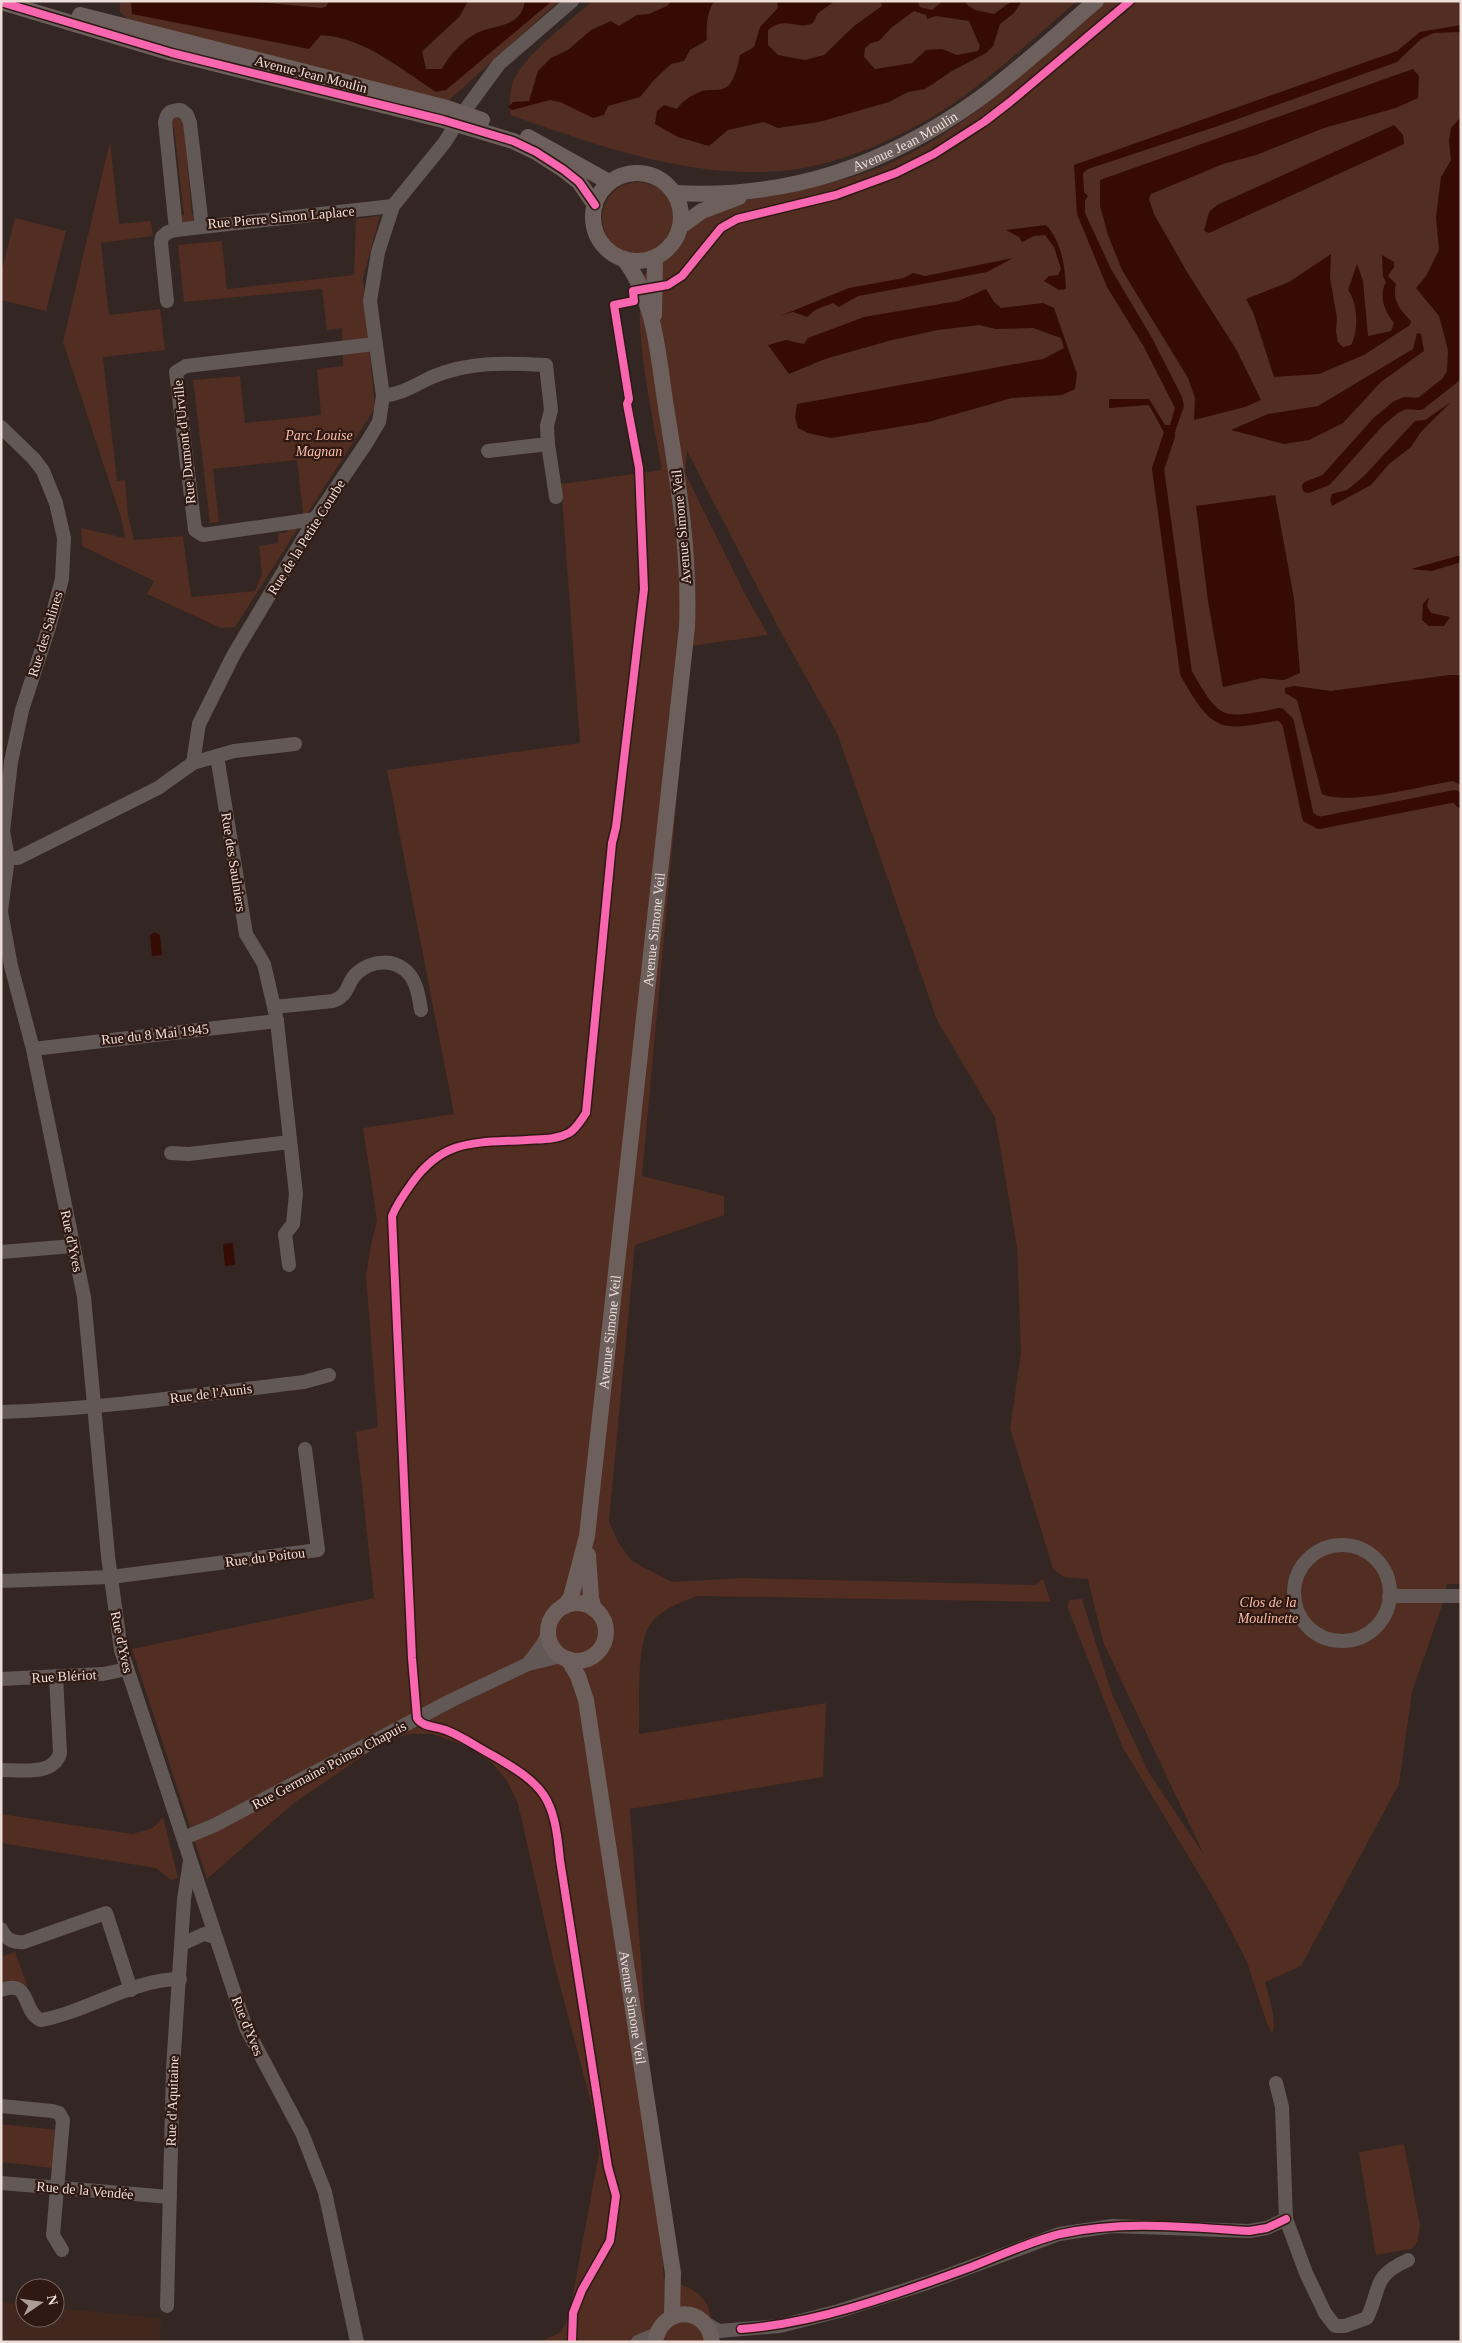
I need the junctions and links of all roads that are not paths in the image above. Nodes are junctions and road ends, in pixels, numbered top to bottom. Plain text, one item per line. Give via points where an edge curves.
1 (37, 1) edge
2 (572, 1) edge
3 (1096, 1) edge
4 (1, 2) edge
5 (460, 118) junction
6 (609, 182) junction
7 (752, 192) junction
8 (675, 193) junction
9 (595, 205) junction
10 (393, 206) junction
11 (681, 226) junction
12 (202, 227) junction
13 (176, 230) junction
14 (655, 258) junction
15 (624, 259) junction
16 (167, 301) dead end
17 (653, 325) junction
18 (375, 344) junction
19 (383, 396) junction
20 (1, 427) edge
21 (548, 444) junction
22 (488, 451) dead end
23 (556, 497) dead end
24 (315, 519) junction
25 (295, 744) dead end
26 (217, 756) junction
27 (193, 763) junction
28 (2, 831) edge
29 (8, 858) junction
30 (1, 912) edge
31 (274, 1007) junction
32 (421, 1010) dead end
33 (276, 1021) junction
34 (33, 1049) junction
35 (290, 1142) junction
36 (171, 1153) dead end
37 (73, 1246) junction
38 (1, 1252) edge
39 (289, 1265) dead end
40 (329, 1375) dead end
41 (93, 1407) junction
42 (1, 1412) edge
43 (305, 1449) dead end
44 (588, 1536) junction
45 (111, 1577) junction
46 (1, 1581) edge
47 (1389, 1596) junction
48 (1461, 1596) edge
49 (565, 1606) junction
50 (594, 1609) junction
51 (549, 1632) junction
52 (594, 1655) junction
53 (565, 1658) junction
54 (528, 1664) junction
55 (127, 1669) junction
56 (56, 1676) junction
57 (1, 1679) edge
58 (586, 1700) junction
59 (1, 1770) edge
60 (184, 1838) junction
61 (190, 1860) junction
62 (209, 1918) junction
63 (182, 1925) junction
64 (1, 1929) edge
65 (215, 1937) junction
66 (182, 1944) junction
67 (180, 1979) junction
68 (1, 1990) edge
69 (132, 1990) junction
70 (1276, 2083) dead end
71 (1, 2106) edge
72 (1, 2182) edge
73 (57, 2188) junction
74 (170, 2197) junction
75 (1286, 2219) junction
76 (62, 2250) dead end
77 (1408, 2260) dead end
78 (673, 2273) junction
79 (167, 2306) dead end
80 (672, 2316) junction
81 (699, 2320) junction
82 (741, 2329) junction
83 (656, 2338) edge
84 (357, 2342) edge
85 (638, 2342) edge
86 (714, 2342) edge

1 - 5 main road, Avenue Jean Moulin
2 - 5 street via 500,64
3 - 7 main road, Avenue Jean Moulin via 981,98 898,150 827,175
4 - 5 main road, Avenue Jean Moulin via 172,53
5 - 6 main road, Avenue Jean Moulin via 522,134
5 - 9 main road, Avenue Jean Moulin via 536,152 579,182
5 - 10 street via 445,142
6 - 8 main road via 637,172 665,182
6 - 9 main road
7 - 8 main road, Avenue Jean Moulin
7 - 11 main road via 702,211
8 - 11 main road via 680,203
9 - 15 main road via 593,219 602,244
10 - 12 street, Rue Pierre Simon Laplace
10 - 18 street, Rue de la Petite Courbe via 371,286
11 - 14 main road via 676,239
12 - 13 street
12 - 13 street, Rue Pierre Simon Laplace via 190,122 181,110 173,110 164,122
13 - 16 street via 162,236
14 - 15 main road
14 - 17 main road, Avenue Simone Veil
15 - 17 main road, Avenue Simone Veil via 636,277
17 - 44 main road, Avenue Simone Veil via 685,534 686,627
18 - 19 street, Rue de la Petite Courbe
18 - 24 street, Rue Dumont d'Urville via 186,366 176,372 195,530 203,535
19 - 21 street via 406,391 432,377 475,364 546,365 551,410
19 - 24 street, Rue de la Petite Courbe via 379,422
20 - 28 street, Rue des Salines via 43,471 56,503 64,538 62,578 22,710
21 - 22 street
21 - 23 street
24 - 27 street, Rue de la Petite Courbe via 234,654 199,724
25 - 26 street
26 - 27 street
26 - 31 street, Rue des Saulniers via 246,934 264,964
27 - 29 street via 158,788 18,858
28 - 29 street, Rue des Salines
29 - 30 street, Rue d'Yves
30 - 34 street, Rue d'Yves via 11,966
31 - 32 street via 342,998 355,975 364,967 388,962 410,974 417,988
31 - 33 street
33 - 34 street, Rue du 8 Mai 1945
33 - 35 street
34 - 37 street, Rue d'Yves
35 - 36 street via 189,1154
35 - 39 street via 296,1194 293,1224 285,1234
37 - 38 street
37 - 41 street, Rue d'Yves via 87,1326
40 - 41 street, Rue de l'Aunis via 304,1382
41 - 42 street, Rue de l'Aunis
41 - 45 street, Rue d'Yves
43 - 45 street, Rue du Poitou via 318,1550
44 - 49 main road via 573,1591
44 - 50 main road via 590,1598
45 - 46 street
45 - 55 street, Rue d'Yves via 121,1650
47 - 47 street via 1386,1576 1378,1562 1352,1546 1321,1550 1308,1559 1299,1572 1294,1594 1296,1608 1313,1632 1341,1641 1357,1639 1370,1632 1381,1620
47 - 48 street
49 - 50 main road via 581,1604
49 - 51 main road via 554,1615
50 - 52 main road via 603,1619 606,1632 603,1645
51 - 53 main road via 552,1645
51 - 54 street, Rue Germaine Poinso Chapuis
52 - 53 main road via 580,1661
52 - 58 main road
53 - 54 street, Rue Germaine Poinso Chapuis
53 - 58 main road via 578,1676
54 - 60 street, Rue Germaine Poinso Chapuis
55 - 56 street, Rue Blériot via 103,1674
55 - 60 street, Rue d'Yves
56 - 57 street, Rue Blériot
56 - 59 street via 58,1762 42,1769
58 - 78 main road, Avenue Simone Veil
60 - 61 street, Rue d'Yves
61 - 62 street, Rue d'Yves
61 - 63 street, Rue d'Aquitaine
62 - 63 street via 197,1916
62 - 65 street, Rue d'Yves
63 - 66 street, Rue d'Aquitaine
64 - 69 street via 6,1938 24,1942 107,1909
65 - 66 street via 204,1934
65 - 84 street, Rue d'Yves via 246,2028 302,2133 320,2177
66 - 67 street, Rue d'Aquitaine
67 - 69 street via 168,1979
67 - 74 street, Rue d'Aquitaine via 173,2069
68 - 69 street via 21,1990 31,2012 41,2020
70 - 75 street via 1282,2107
71 - 73 street via 52,2111 59,2113 64,2120
72 - 73 street, Rue de la Vendée
73 - 74 street, Rue de la Vendée
73 - 76 street via 53,2235
74 - 79 street, Rue d'Aquitaine
75 - 77 street via 1306,2273 1324,2312 1335,2326 1367,2318 1384,2275
75 - 82 street via 1267,2228 1249,2231 1112,2226 1059,2234 927,2283 839,2311 780,2326
78 - 80 main road, Avenue Simone Veil
78 - 81 main road via 684,2301
80 - 81 main road via 686,2314
80 - 83 main road via 664,2321
81 - 82 street via 719,2331
81 - 86 main road
82 - 86 street
83 - 85 street

